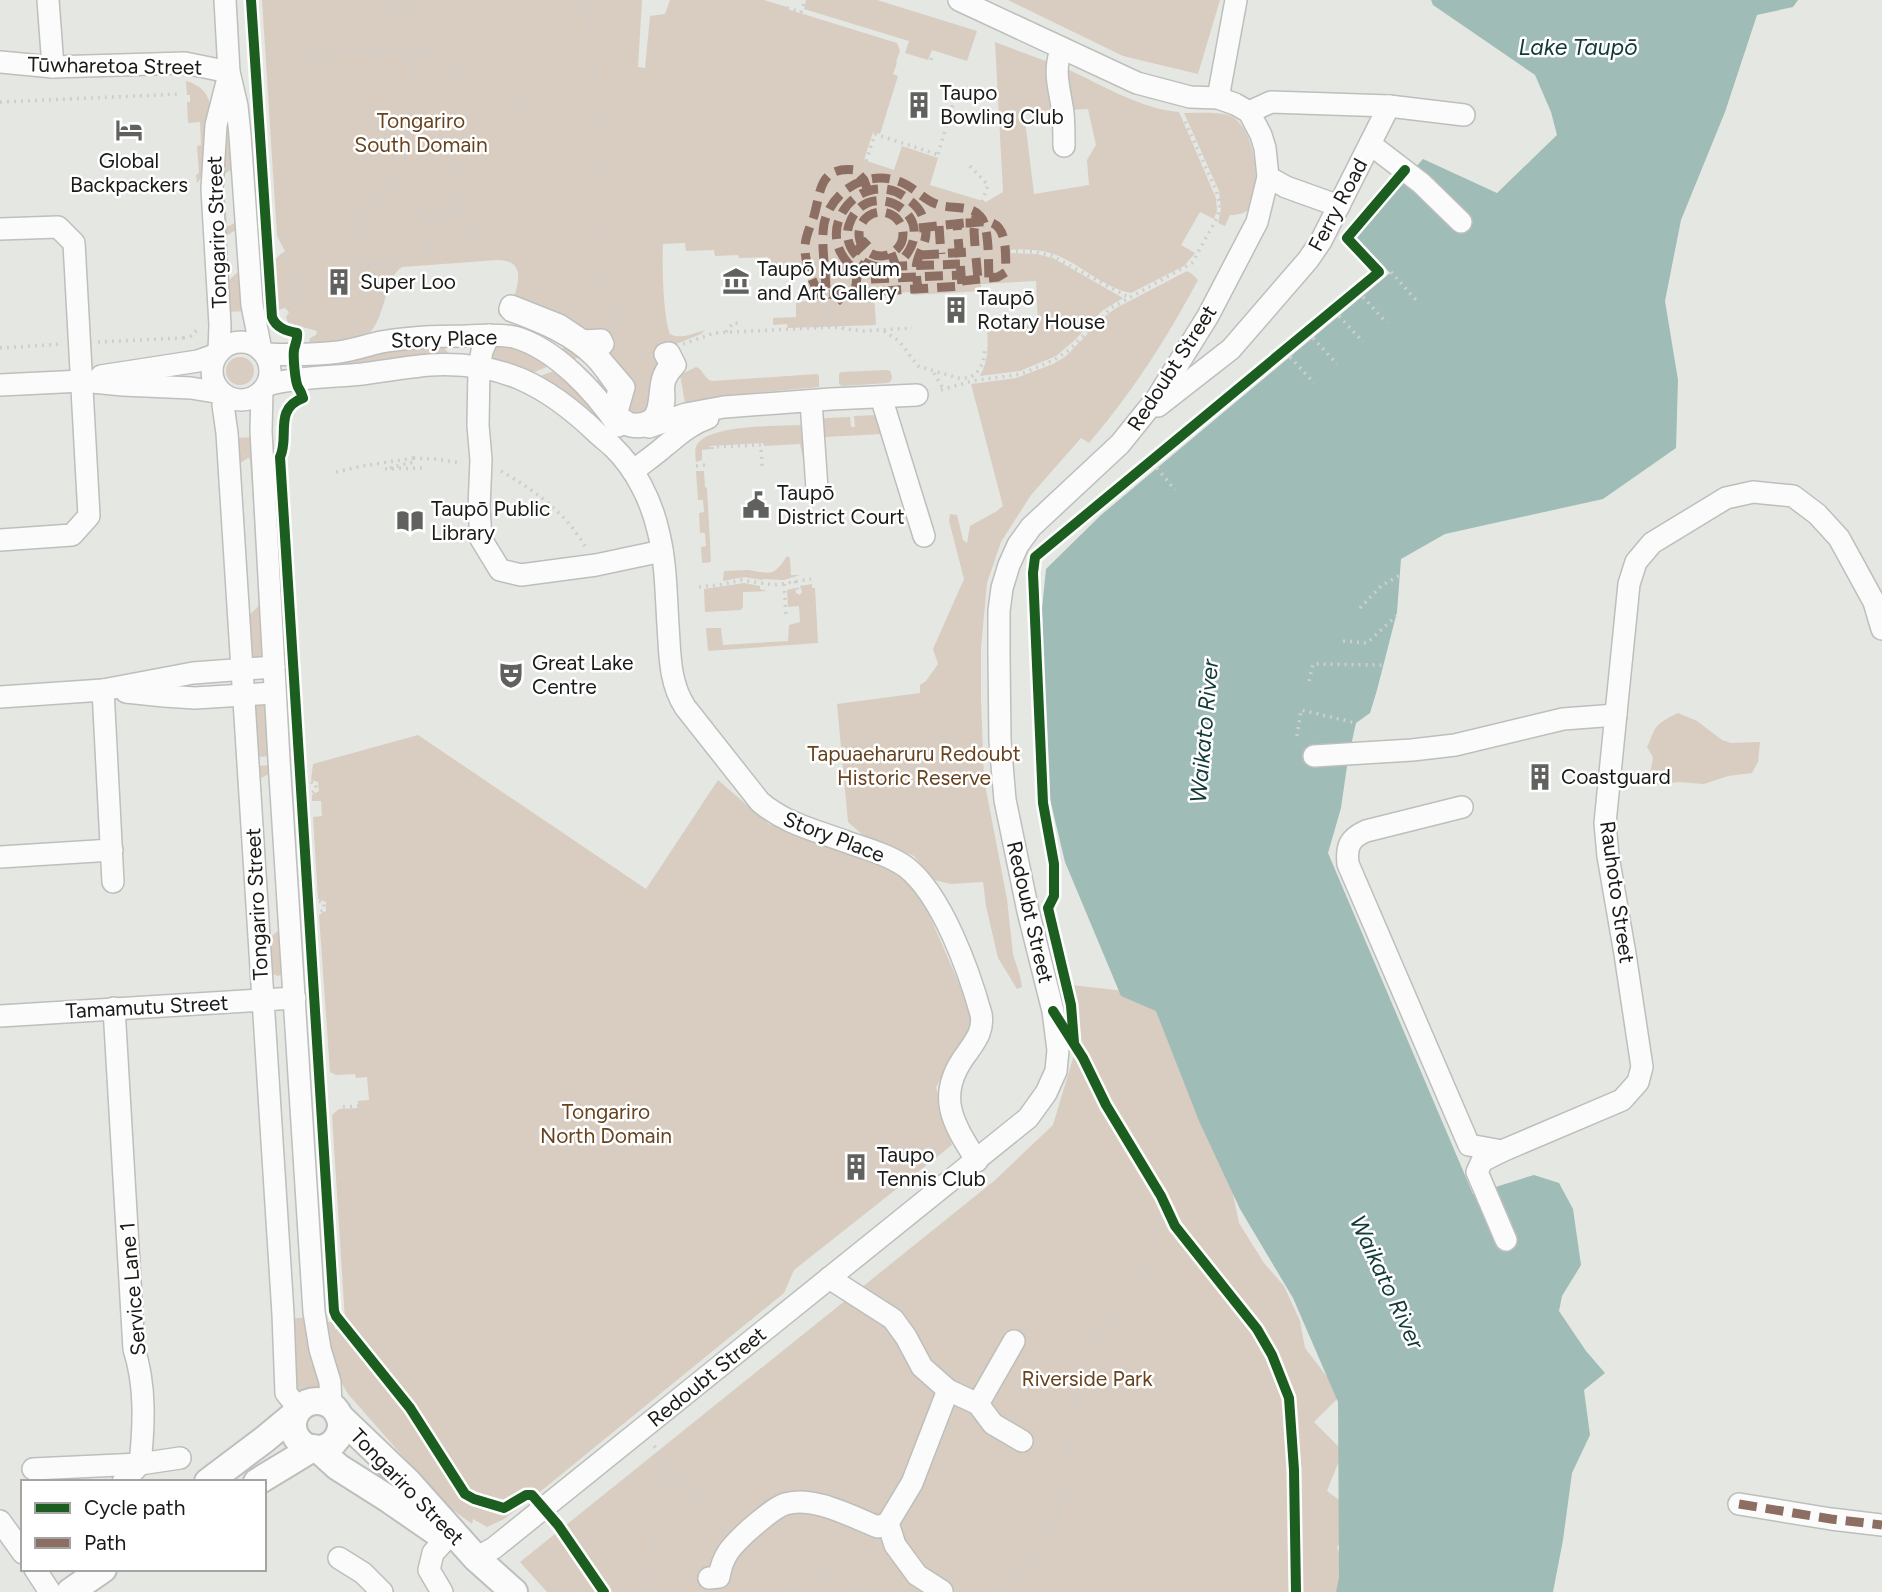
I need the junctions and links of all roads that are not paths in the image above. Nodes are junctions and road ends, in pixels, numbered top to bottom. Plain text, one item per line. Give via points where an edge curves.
1 (48, 0) edge
2 (225, 0) edge
3 (958, 0) edge
4 (1236, 0) edge
5 (1062, 48) junction
6 (0, 62) edge
7 (53, 67) junction
8 (229, 72) junction
9 (1219, 98) junction
10 (1389, 106) junction
11 (1248, 112) junction
12 (1464, 115) dead end
13 (1370, 144) junction
14 (1064, 146) dead end
15 (1267, 169) junction
16 (1339, 206) junction
17 (1461, 222) dead end
18 (0, 229) edge
19 (489, 335) junction
20 (665, 351) joint
21 (263, 352) junction
22 (218, 353) junction
23 (479, 368) junction
24 (82, 381) junction
25 (0, 385) edge
26 (265, 388) junction
27 (222, 394) junction
28 (917, 396) dead end
29 (881, 397) junction
30 (811, 401) junction
31 (754, 406) junction
32 (1140, 421) junction
33 (620, 442) junction
34 (633, 471) junction
35 (817, 489) dead end
36 (924, 536) dead end
37 (0, 540) edge
38 (662, 551) junction
39 (1880, 618) edge
40 (274, 667) junction
41 (242, 669) junction
42 (103, 690) junction
43 (275, 693) junction
44 (244, 695) junction
45 (0, 697) edge
46 (1616, 715) junction
47 (1314, 756) dead end
48 (1462, 807) dead end
49 (111, 850) junction
50 (0, 857) edge
51 (113, 882) dead end
52 (295, 998) junction
53 (262, 1000) junction
54 (114, 1008) junction
55 (0, 1016) edge
56 (1503, 1151) junction
57 (977, 1161) junction
58 (1506, 1240) dead end
59 (829, 1278) junction
60 (1014, 1341) dead end
61 (948, 1390) junction
62 (978, 1404) junction
63 (297, 1411) junction
64 (335, 1411) junction
65 (1022, 1441) dead end
66 (315, 1448) junction
67 (180, 1458) dead end
68 (140, 1464) junction
69 (33, 1469) dead end
70 (125, 1480) edge
71 (211, 1480) edge
72 (260, 1480) edge
73 (1739, 1504) dead end
74 (0, 1521) edge
75 (888, 1523) junction
76 (1882, 1525) edge
77 (446, 1539) junction
78 (20, 1546) edge
79 (340, 1558) dead end
80 (476, 1558) junction
81 (35, 1571) edge
82 (100, 1571) edge
83 (709, 1578) dead end
84 (942, 1591) edge
85 (50, 1592) edge
86 (70, 1592) edge
87 (382, 1592) edge
88 (442, 1592) edge
89 (514, 1592) edge

1 - 7 street
2 - 8 street, Tongariro Street
3 - 5 street
4 - 9 street
5 - 9 street via 1137,83 1190,97
5 - 14 street via 1056,72
6 - 7 street, Tūwharetoa Street
7 - 8 street, Tūwharetoa Street via 185,63
8 - 21 street, Tongariro Street via 240,135 252,305
8 - 22 street, Tongariro Street via 216,125 212,189
9 - 11 street
10 - 11 street via 1270,102
10 - 12 street
10 - 13 street, Ferry Road
11 - 15 street via 1261,135
13 - 16 street, Ferry Road
13 - 17 street via 1421,183
15 - 16 street via 1286,187
15 - 32 street, Redoubt Street via 1257,222 1186,352
16 - 32 street, Ferry Road via 1308,260 1231,349
18 - 24 street via 58,227 74,243
19 - 21 street, Story Place via 410,338 303,356
19 - 23 street
19 - 33 street, Story Place via 512,337 552,357 597,398
20 - 20 street via 671,365 661,381 657,413 648,422 630,424 617,415 624,387 594,352 603,344 601,340 583,341 559,325 510,307 556,329 597,359 619,388 613,415 629,426 648,425 659,415 663,382 675,365
21 - 22 street via 250,343 237,342
21 - 26 street via 270,366
22 - 24 street via 198,361
22 - 27 street via 212,371
23 - 26 street, Story Place via 409,367 296,378
23 - 33 street, Story Place via 530,382
23 - 38 street via 481,539 500,570 521,575
24 - 25 street
24 - 27 street via 191,387
24 - 37 street via 89,516 72,535
26 - 27 street via 244,400
26 - 40 street, Tongariro Street via 261,431
27 - 41 street, Tongariro Street
28 - 29 street
29 - 30 street
29 - 36 street
30 - 31 street
30 - 35 street
31 - 33 street via 694,412
31 - 34 street via 697,422
32 - 57 street, Redoubt Street via 1031,527 1018,545 1002,588 1000,741 1005,800 1058,1050 1056,1071 1028,1118
33 - 34 street, Story Place
34 - 38 street, Story Place via 654,516
38 - 57 street, Story Place via 673,682 698,726 774,814 892,859 916,877 936,903 963,962 983,1023 955,1072 949,1096 961,1136
39 - 46 street, Rauhoto Street via 1839,538 1817,514 1793,496 1753,492 1726,498 1652,543 1636,562 1629,584
40 - 41 street
40 - 43 street, Tongariro Street
41 - 42 street
41 - 44 street, Tongariro Street
42 - 44 street via 209,698
42 - 45 street
42 - 49 street
43 - 44 street
43 - 52 street, Tongariro Street
44 - 53 street, Tongariro Street
46 - 47 street via 1563,719 1455,745
46 - 56 street, Rauhoto Street via 1605,823 1642,1067 1638,1082 1622,1100
48 - 56 street via 1366,831 1349,843 1347,853 1469,1145
49 - 50 street
49 - 51 street
52 - 53 street, Tamamutu Street
52 - 64 street, Tongariro Street via 315,1319
53 - 54 street, Tamamutu Street
53 - 63 street, Tongariro Street via 286,1393
54 - 55 street, Tamamutu Street
54 - 68 street, Service Lane 1 via 134,1349 141,1370
56 - 58 street, Rauhoto Street via 1482,1161 1477,1172
57 - 59 street, Redoubt Street
59 - 61 street via 893,1319 922,1367
59 - 80 street, Redoubt Street
60 - 62 street
61 - 62 street
61 - 75 street via 912,1483
62 - 65 street via 993,1424
63 - 64 main road via 314,1401
63 - 66 main road via 294,1432 304,1445
63 - 71 main road
64 - 66 main road via 339,1433 327,1446
64 - 80 main road, Tongariro Street via 408,1482
66 - 72 main road
66 - 77 main road, Tongariro Street
67 - 68 street
68 - 69 street
68 - 70 street
73 - 76 street
74 - 78 street
75 - 83 street via 878,1527 819,1504 786,1504 730,1547 719,1577
75 - 84 street via 895,1545 917,1575
77 - 80 main road, Tongariro Street
77 - 88 street via 433,1553 429,1570
79 - 87 street
80 - 89 main road, Tongariro Street
81 - 85 street
82 - 86 main road

